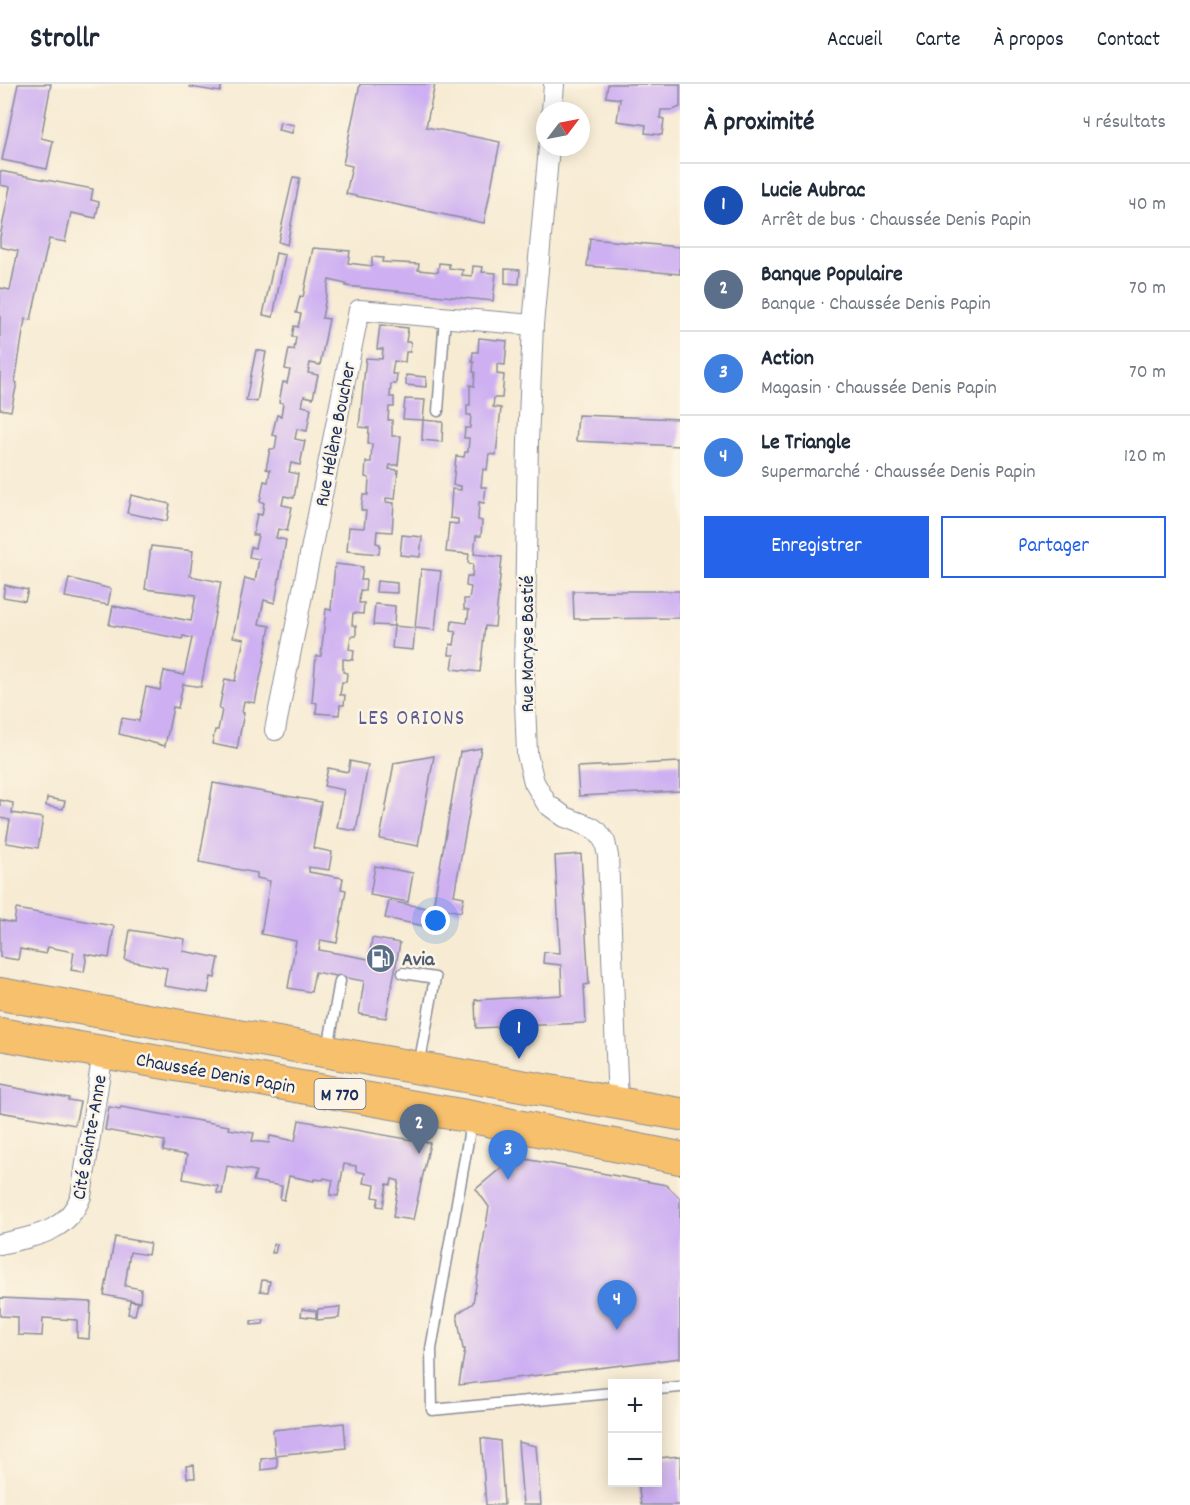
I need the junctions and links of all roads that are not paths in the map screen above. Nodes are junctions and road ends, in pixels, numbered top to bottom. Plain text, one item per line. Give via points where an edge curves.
1 (554, 84) edge
2 (553, 102) edge
3 (548, 156) edge
4 (445, 317) junction
5 (533, 325) junction
6 (438, 411) dead end
7 (275, 730) dead end
8 (403, 973) dead end
9 (340, 981) dead end
10 (0, 994) edge
11 (0, 1034) edge
12 (103, 1052) junction
13 (327, 1052) junction
14 (419, 1066) junction
15 (618, 1103) junction
16 (680, 1114) edge
17 (472, 1117) junction
18 (680, 1158) edge
19 (0, 1244) edge
20 (680, 1387) edge
21 (662, 1389) edge
22 (608, 1393) edge

1 - 2 street
3 - 5 street, Rue Maryse Bastié
4 - 5 street, Rue Hélène Boucher
4 - 6 lane
4 - 7 street, Rue Hélène Boucher via 359,310
5 - 15 street, Rue Maryse Bastié via 524,666 526,754 534,782 547,804 565,817 591,827 605,842
8 - 14 lane via 435,978
9 - 13 lane
10 - 13 main road, Chaussée Denis Papin / M 770
11 - 12 main road, Chaussée Denis Papin / M 770
12 - 17 main road, Chaussée Denis Papin / M 770
12 - 19 street, Cité Sainte-Anne via 76,1208 69,1218 47,1232
13 - 14 main road, Chaussée Denis Papin / M 770
14 - 15 main road, Chaussée Denis Papin / M 770
15 - 16 main road, Chaussée Denis Papin / M 770
17 - 18 main road, Chaussée Denis Papin / M 770
17 - 22 lane via 431,1349 432,1410
20 - 21 lane

